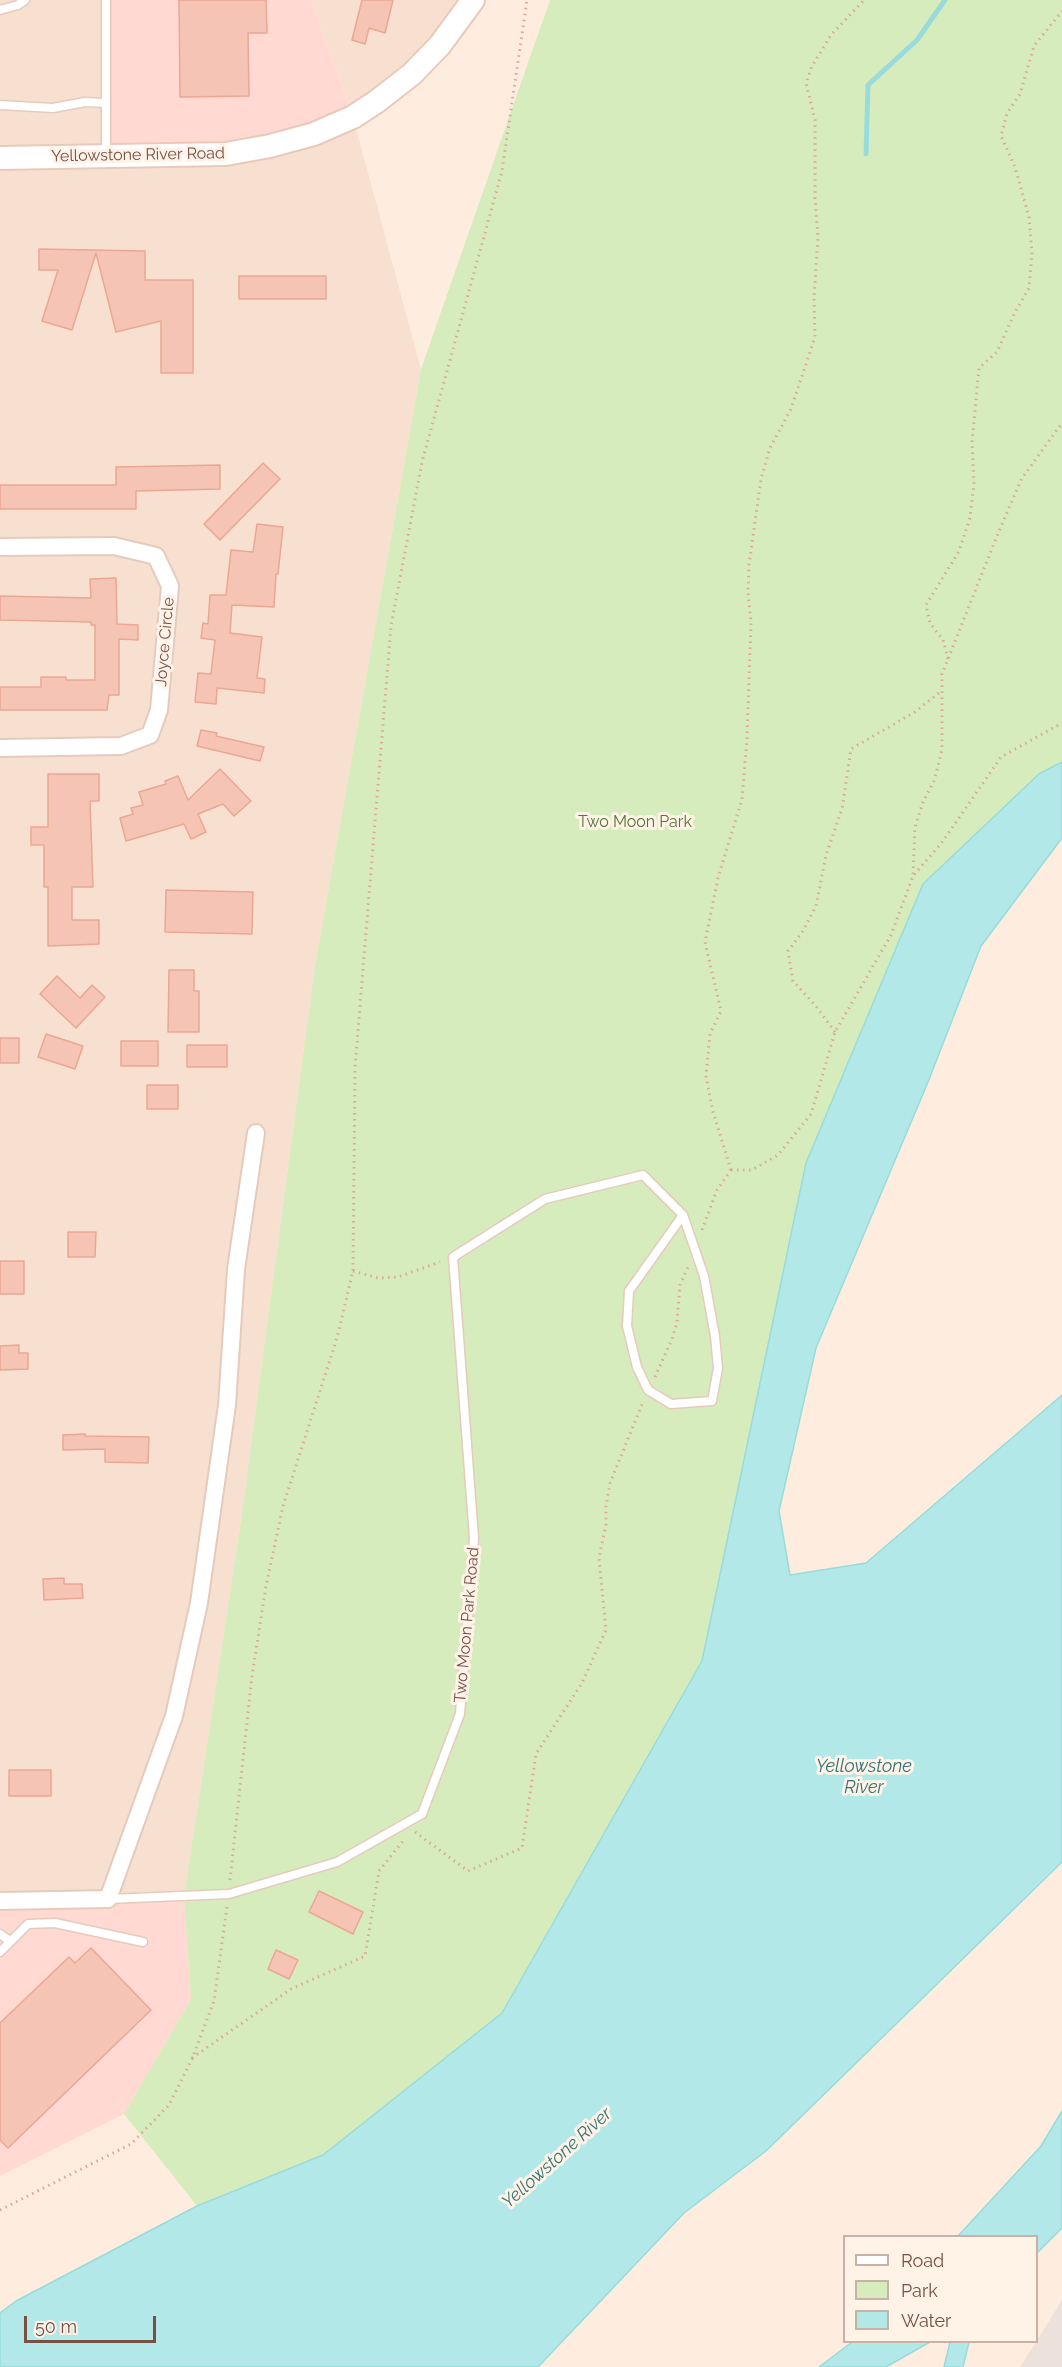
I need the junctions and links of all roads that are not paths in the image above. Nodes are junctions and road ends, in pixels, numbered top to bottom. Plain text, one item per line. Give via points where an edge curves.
1 (25, 0) edge
2 (106, 0) edge
3 (473, 0) edge
4 (0, 10) edge
5 (106, 103) junction
6 (0, 105) edge
7 (106, 156) junction
8 (0, 158) edge
9 (0, 547) edge
10 (0, 748) edge
11 (256, 1133) dead end
12 (683, 1215) junction
13 (108, 1899) junction
14 (0, 1901) edge
15 (0, 1934) edge
16 (10, 1941) junction
17 (143, 1942) dead end
18 (0, 1952) edge

1 - 4 lane
2 - 5 lane
3 - 7 street, Yellowstone River Road via 441,45 412,74 353,117 314,134 226,154
5 - 6 lane via 84,102 53,108
5 - 7 lane
7 - 8 street, Yellowstone River Road
9 - 10 street, Joyce Circle via 114,546 156,556 170,586 159,710 150,735 120,746
11 - 13 street via 236,1269 227,1405 198,1603 174,1716
12 - 12 lane via 628,1291 627,1326 637,1367 648,1390 671,1404 712,1401 718,1368 704,1276
12 - 13 lane, Two Moon Park Road via 643,1175 545,1199 453,1257 474,1538 460,1714 422,1814 337,1862 229,1894
13 - 14 street, Two Moon Park Road
15 - 16 lane
16 - 17 lane via 27,1924 55,1923
16 - 18 lane

